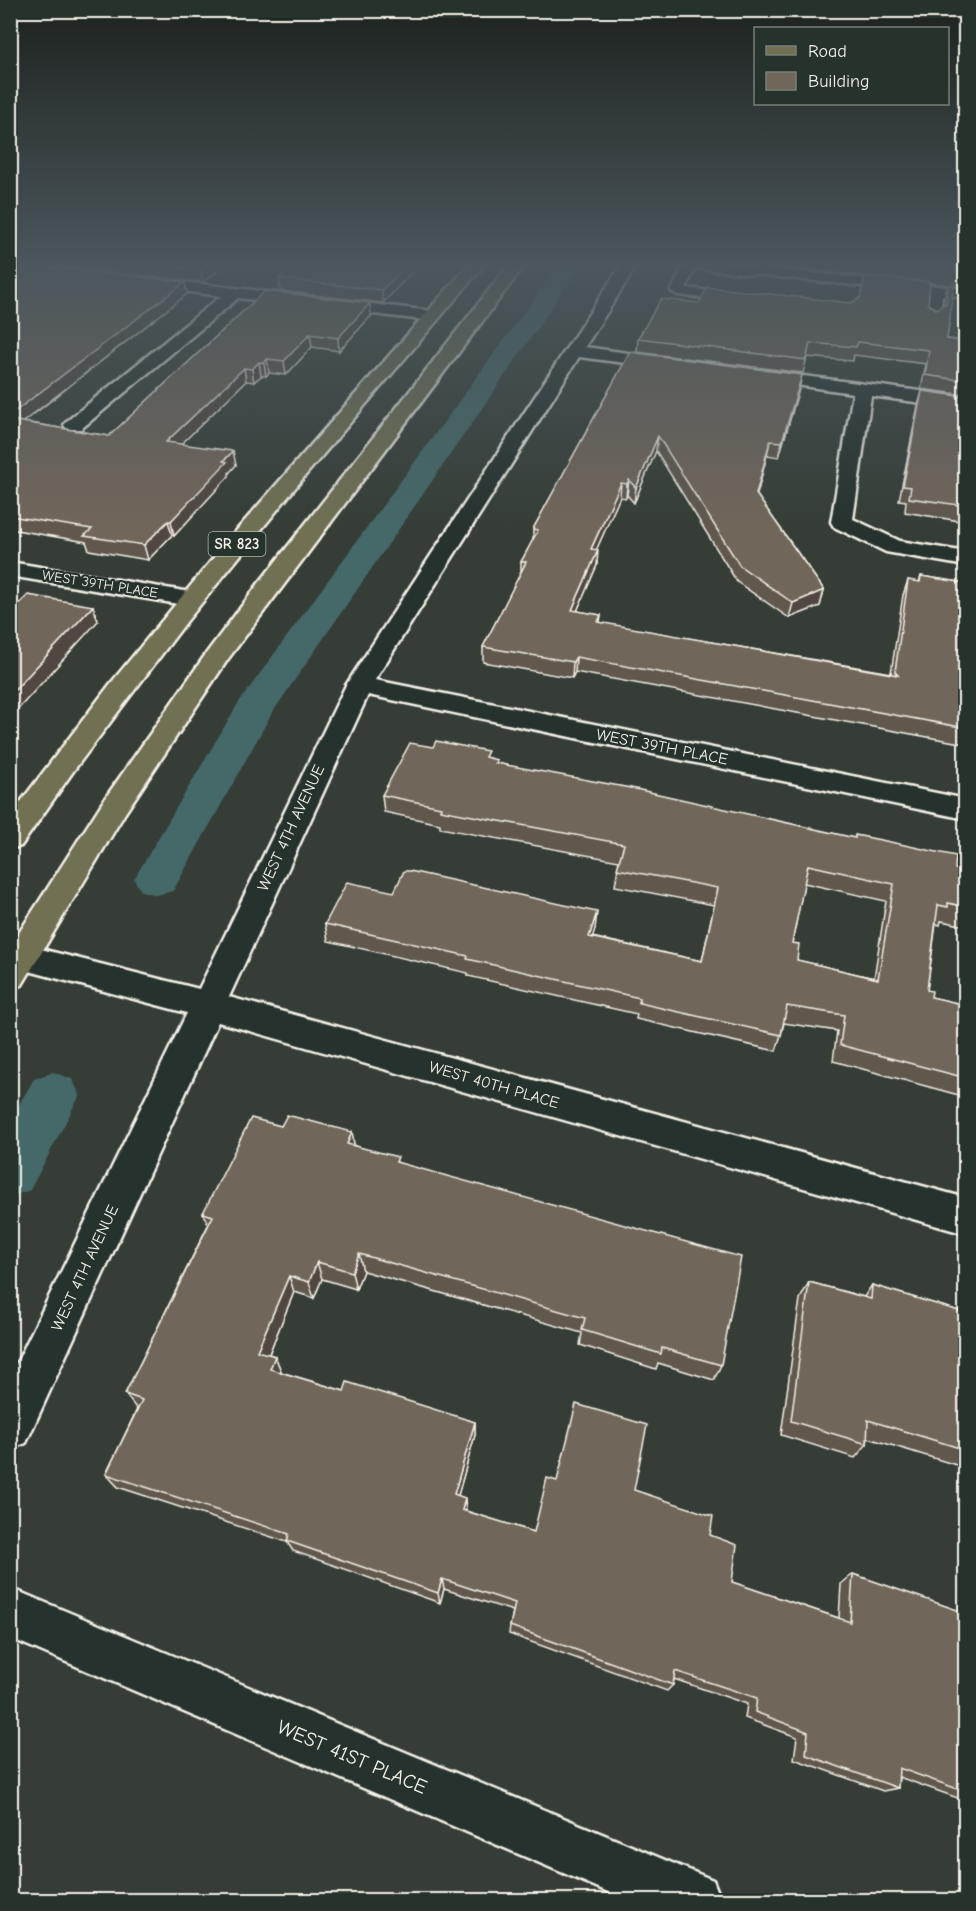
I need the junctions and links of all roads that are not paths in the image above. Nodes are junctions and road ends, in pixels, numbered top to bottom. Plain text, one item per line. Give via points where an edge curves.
1 (164, 351) edge
2 (402, 351) edge
3 (452, 351) edge
4 (574, 351) edge
5 (575, 351) edge
6 (690, 366) edge
7 (736, 372) edge
8 (862, 389) junction
9 (966, 403) edge
10 (74, 425) dead end
11 (966, 559) edge
12 (10, 569) edge
13 (190, 599) junction
14 (359, 685) junction
15 (966, 809) edge
16 (10, 839) edge
17 (16, 966) edge
18 (207, 1005) junction
19 (966, 1216) edge
20 (10, 1426) edge
21 (10, 1613) edge
22 (693, 1900) edge

1 - 10 street
2 - 13 main road, SR 823
3 - 17 main road, SR 823 via 217,656 114,807
4 - 14 street, WEST 4TH AVENUE
5 - 6 street
7 - 8 street
8 - 9 street
8 - 11 street via 842,522 894,547
12 - 13 street, WEST 39TH PLACE
13 - 16 main road, SR 823
14 - 15 street, WEST 39TH PLACE
14 - 18 street, WEST 4TH AVENUE
17 - 18 street, WEST 40TH PLACE
18 - 19 street, WEST 40TH PLACE
18 - 20 street, WEST 4TH AVENUE
21 - 22 street, WEST 41ST PLACE

